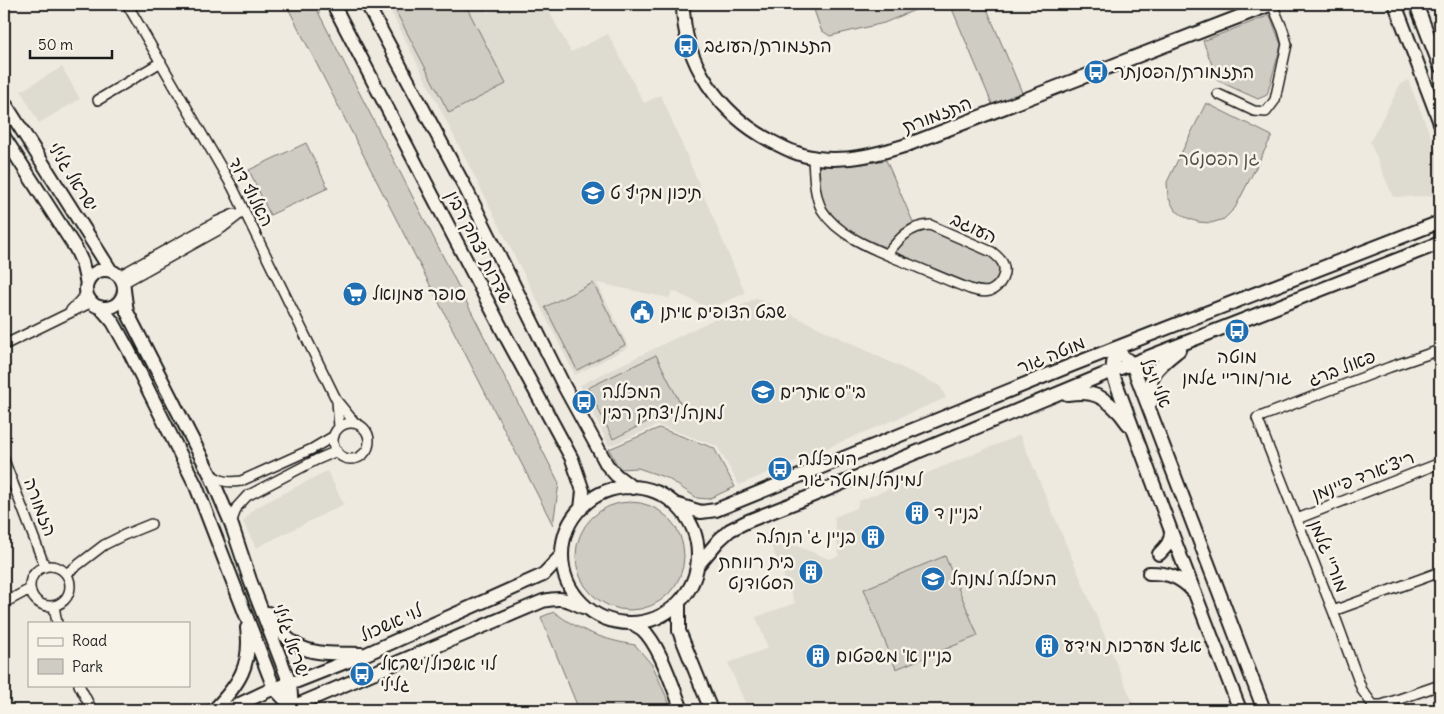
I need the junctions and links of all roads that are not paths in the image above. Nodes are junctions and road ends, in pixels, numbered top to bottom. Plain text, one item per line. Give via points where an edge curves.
1 (127, 4) edge
2 (333, 4) edge
3 (367, 4) edge
4 (683, 4) edge
5 (1272, 4) edge
6 (1395, 4) edge
7 (1416, 4) edge
8 (161, 62) junction
9 (1440, 66) edge
10 (1218, 94) dead end
11 (98, 100) dead end
12 (4, 102) edge
13 (1440, 123) edge
14 (4, 137) edge
15 (814, 158) junction
16 (244, 211) junction
17 (1438, 222) edge
18 (1440, 243) edge
19 (887, 254) junction
20 (119, 280) junction
21 (91, 297) junction
22 (1191, 341) junction
23 (4, 346) edge
24 (1116, 349) junction
25 (1440, 350) edge
26 (1132, 364) junction
27 (1112, 372) junction
28 (1054, 395) junction
29 (337, 401) junction
30 (1257, 418) joint
31 (1154, 422) junction
32 (355, 423) junction
33 (339, 427) junction
34 (334, 436) junction
35 (1137, 437) junction
36 (337, 451) junction
37 (4, 460) edge
38 (1440, 463) edge
39 (210, 474) junction
40 (633, 488) junction
41 (675, 504) junction
42 (581, 508) junction
43 (1297, 519) junction
44 (230, 523) junction
45 (151, 524) dead end
46 (1171, 532) junction
47 (1159, 554) dead end
48 (562, 555) junction
49 (698, 565) junction
50 (45, 567) junction
51 (1440, 572) edge
52 (1149, 573) dead end
53 (66, 574) junction
54 (250, 580) junction
55 (30, 589) junction
56 (1195, 593) junction
57 (4, 603) edge
58 (679, 603) junction
59 (54, 606) junction
60 (587, 609) junction
61 (244, 611) junction
62 (1333, 611) junction
63 (57, 622) edge
64 (632, 623) junction
65 (366, 654) junction
66 (290, 684) junction
67 (1440, 685) edge
68 (80, 686) edge
69 (274, 688) junction
70 (1373, 707) edge
71 (288, 709) edge
72 (92, 710) edge
73 (214, 710) edge
74 (227, 710) edge
75 (682, 710) edge
76 (711, 710) edge
77 (1240, 710) edge
78 (1264, 710) edge

1 - 8 street, האלוף דוד
2 - 42 main road, שדרות יצחק רבין via 572,459 582,491
3 - 40 main road, שדרות יצחק רבין via 607,465
4 - 15 main road, התזמורת via 685,28 695,61 721,104 767,139 789,151
5 - 10 street via 1286,44 1275,100 1266,112 1254,111
5 - 15 main road, התזמורת via 907,145 846,159
6 - 13 main road
7 - 9 main road
8 - 11 street
8 - 16 street, האלוף דוד
12 - 20 main road, ישראל גלילי
14 - 21 main road, ישראל גלילי via 76,249
15 - 19 street, העוגב via 814,180 822,210 837,227 854,239
16 - 20 street via 222,228
16 - 29 street, האלוף דוד
17 - 24 main road, מוטה גור
18 - 22 main road
19 - 19 street, העוגב via 980,291 989,291 997,286 1004,272 1000,258 992,252 930,225 919,226 902,236
20 - 21 main road via 99,271 89,279
20 - 21 main road via 120,300 116,304 111,307
20 - 39 main road, ישראל גלילי via 127,312
21 - 23 street via 63,316
21 - 61 main road, ישראל גלילי via 113,322 196,486
22 - 26 main road
22 - 31 main road via 1152,376 1149,394
24 - 26 main road, אלי ויזל
24 - 27 main road, אלי ויזל
24 - 41 main road, מוטה גור via 716,510 701,512
25 - 30 street, פאול ברג
26 - 27 main road
26 - 31 main road, אלי ויזל
27 - 28 main road
27 - 35 main road, אלי ויזל
28 - 35 main road via 1080,393 1100,398 1123,417
28 - 49 main road via 748,521 730,530
29 - 32 street, האלוף דוד
29 - 33 street, האלוף דוד
30 - 43 street, מוריי גלמן
31 - 78 main road, אלי ויזל
32 - 33 street
32 - 36 street via 369,434 366,452 350,459
33 - 34 street
34 - 36 street
34 - 39 street via 241,481 229,483
35 - 46 main road, אלי ויזל
36 - 44 street via 247,496 237,507
37 - 50 street, הזמורה
38 - 43 street, ריצ'ארד פיינמן
39 - 44 main road, ישראל גלילי
40 - 41 main road via 660,494
40 - 42 main road via 604,492
41 - 49 main road via 688,519 696,537
42 - 48 main road via 567,528
43 - 62 street, מוריי גלמן
44 - 54 main road, ישראל גלילי
45 - 53 street via 104,545
46 - 47 main road via 1169,543
46 - 56 main road, אלי ויזל
48 - 60 main road via 569,585
48 - 65 main road, לוי אשכול via 543,575
49 - 58 main road via 696,577
50 - 53 street via 53,566
50 - 55 street via 34,575
51 - 62 street
52 - 56 main road via 1174,576
53 - 59 street via 69,594
54 - 65 main road via 274,623 299,647 326,653
54 - 66 main road, ישראל גלילי
55 - 57 street
55 - 59 street via 38,602
56 - 77 main road, אלי ויזל
58 - 64 main road via 668,613 647,622
58 - 76 main road via 679,631
59 - 63 street
60 - 64 main road via 604,619
60 - 71 main road via 566,599 543,600
61 - 69 main road, ישראל גלילי
61 - 73 main road via 248,638 245,667 239,680
62 - 70 street, מוריי גלמן via 1362,690
64 - 75 main road via 648,636
65 - 66 main road, לוי אשכול
66 - 69 main road, לוי אשכול
66 - 71 main road, ישראל גלילי
67 - 70 street
68 - 72 street
69 - 71 main road, ישראל גלילי
69 - 74 main road, לוי אשכול

